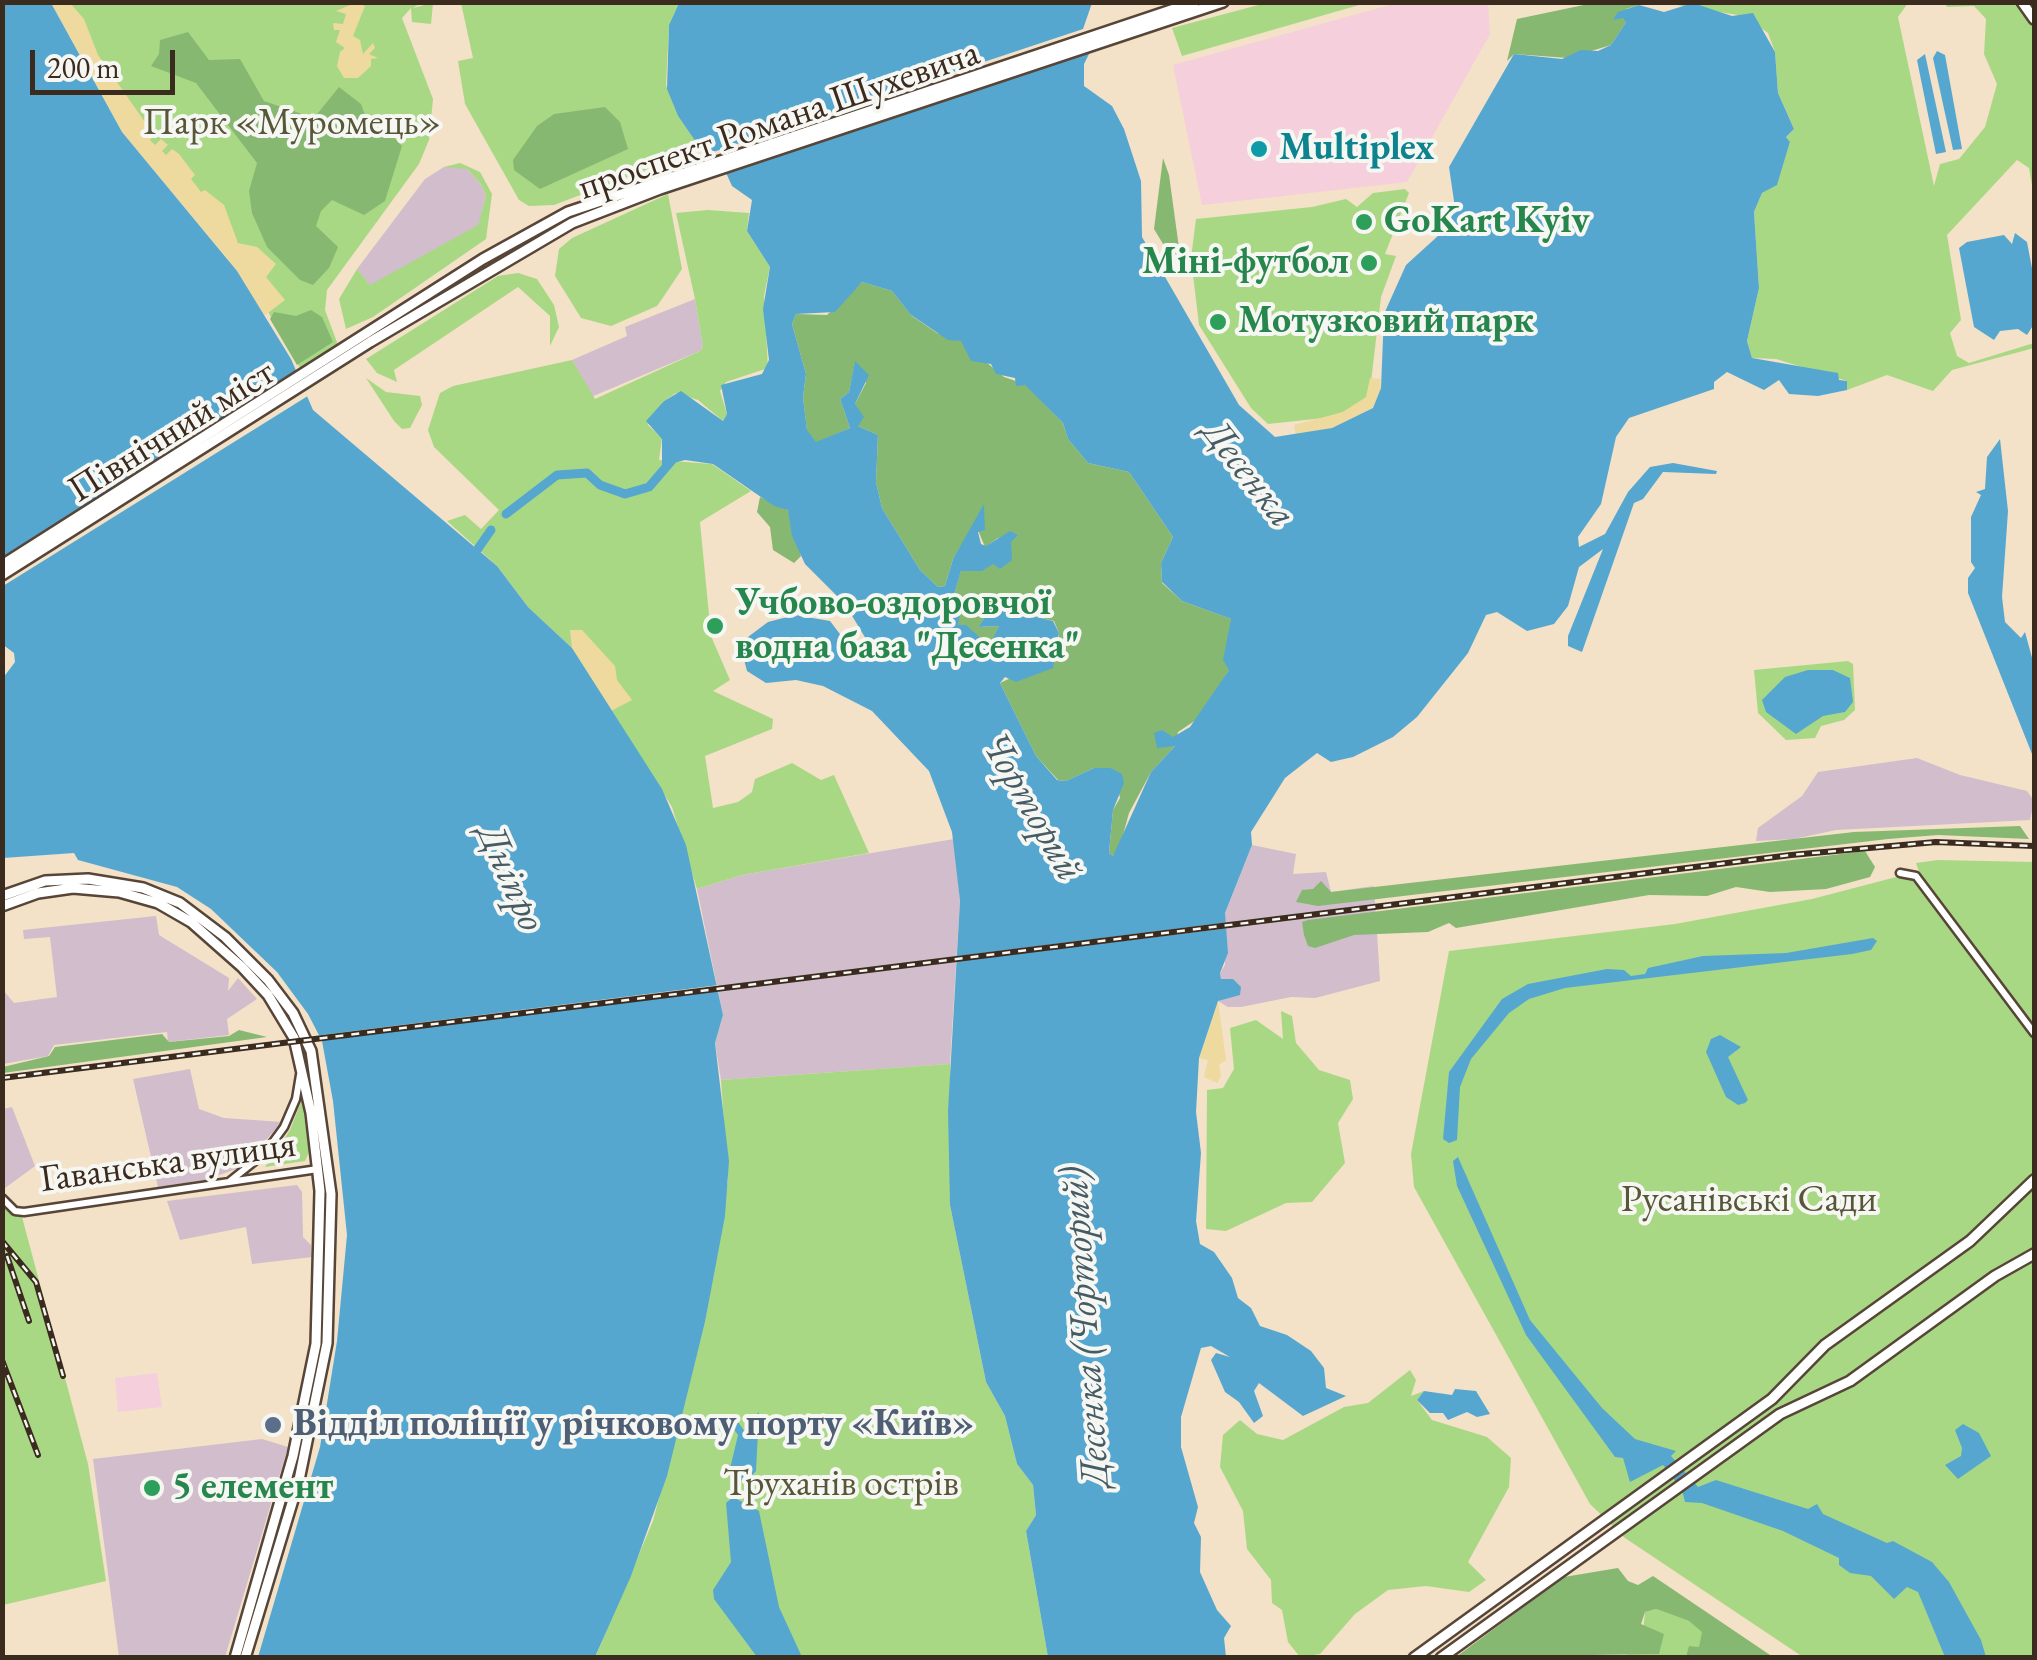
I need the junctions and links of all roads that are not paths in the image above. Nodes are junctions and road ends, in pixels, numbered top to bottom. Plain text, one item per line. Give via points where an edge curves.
1 (1195, 2) edge
2 (1223, 2) edge
3 (2022, 2) edge
4 (1181, 11) junction
5 (2034, 19) edge
6 (371, 337) junction
7 (2, 565) edge
8 (2, 575) edge
9 (1900, 872) dead end
10 (2, 896) edge
11 (2, 906) edge
12 (2034, 1033) edge
13 (298, 1054) junction
14 (330, 1167) junction
15 (317, 1169) junction
16 (2034, 1180) edge
17 (230, 1182) junction
18 (2, 1198) edge
19 (2034, 1254) edge
20 (236, 1658) edge
21 (246, 1658) edge
22 (1414, 1658) edge
23 (1441, 1658) edge

1 - 4 main road, проспект Романа Шухевича
2 - 4 main road, проспект Романа Шухевича
3 - 5 main road
4 - 6 main road, проспект Романа Шухевича via 659,185 572,223
6 - 7 main road, Північний міст
6 - 8 main road, Північний міст
9 - 12 street via 1916,876
10 - 14 main road via 61,879 120,882 163,894 211,926 293,1013 314,1063
11 - 13 main road via 80,888 120,892 173,911 217,943 268,995
13 - 15 main road
13 - 17 street via 299,1086 284,1128
14 - 15 street, Гаванська вулиця
14 - 21 main road via 332,1277 323,1369 299,1480
15 - 17 street, Гаванська вулиця
15 - 20 main road via 321,1276 311,1374
16 - 22 main road via 1970,1241 1825,1345 1772,1399
17 - 18 street, Гаванська вулиця via 15,1211
19 - 23 main road via 1850,1381 1780,1414

